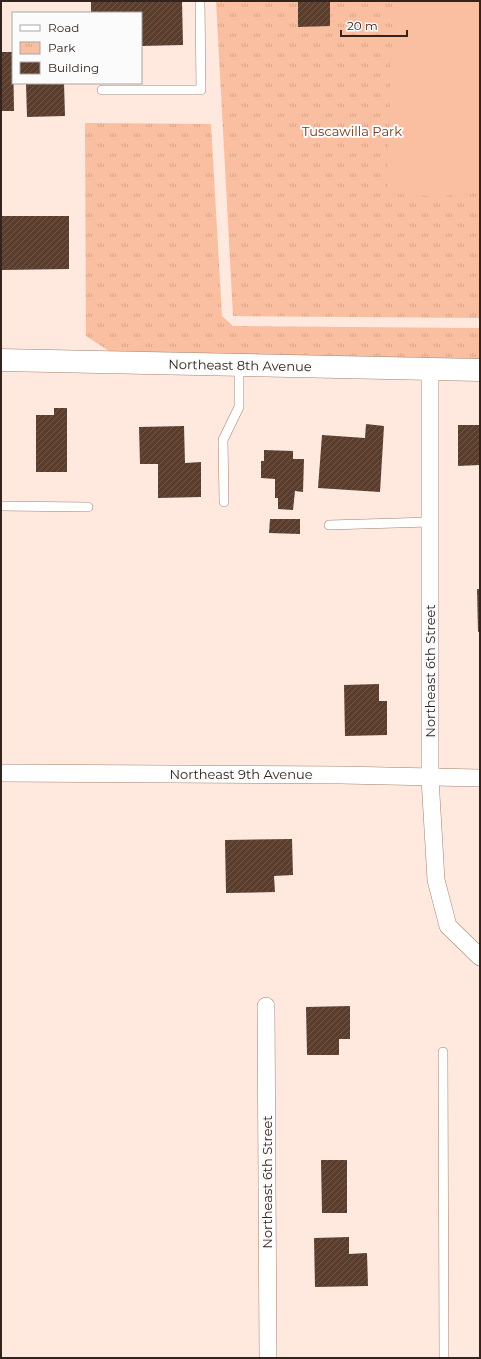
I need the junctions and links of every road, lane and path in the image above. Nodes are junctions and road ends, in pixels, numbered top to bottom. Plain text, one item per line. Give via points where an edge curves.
1 (200, 1) edge
2 (102, 90) dead end
3 (1, 360) edge
4 (238, 365) junction
5 (430, 369) junction
6 (480, 370) edge
7 (224, 502) dead end
8 (1, 506) edge
9 (88, 507) dead end
10 (430, 522) junction
11 (329, 525) dead end
12 (1, 773) edge
13 (430, 778) junction
14 (480, 778) edge
15 (480, 957) edge
16 (266, 1006) dead end
17 (443, 1052) dead end
18 (268, 1358) edge
19 (444, 1358) edge

1 - 2 lane via 201,90
3 - 4 main road, Northeast 8th Avenue
4 - 5 main road, Northeast 8th Avenue
4 - 7 lane via 239,407 223,440
5 - 6 main road, Northeast 8th Avenue
5 - 10 street, Northeast 6th Street
8 - 9 lane
10 - 11 lane
10 - 13 street, Northeast 6th Street
12 - 13 street, Northeast 9th Avenue
13 - 14 street, Northeast 9th Avenue
13 - 15 street, Northeast 6th Street via 436,880 448,926
16 - 18 street, Northeast 6th Street
17 - 19 lane

